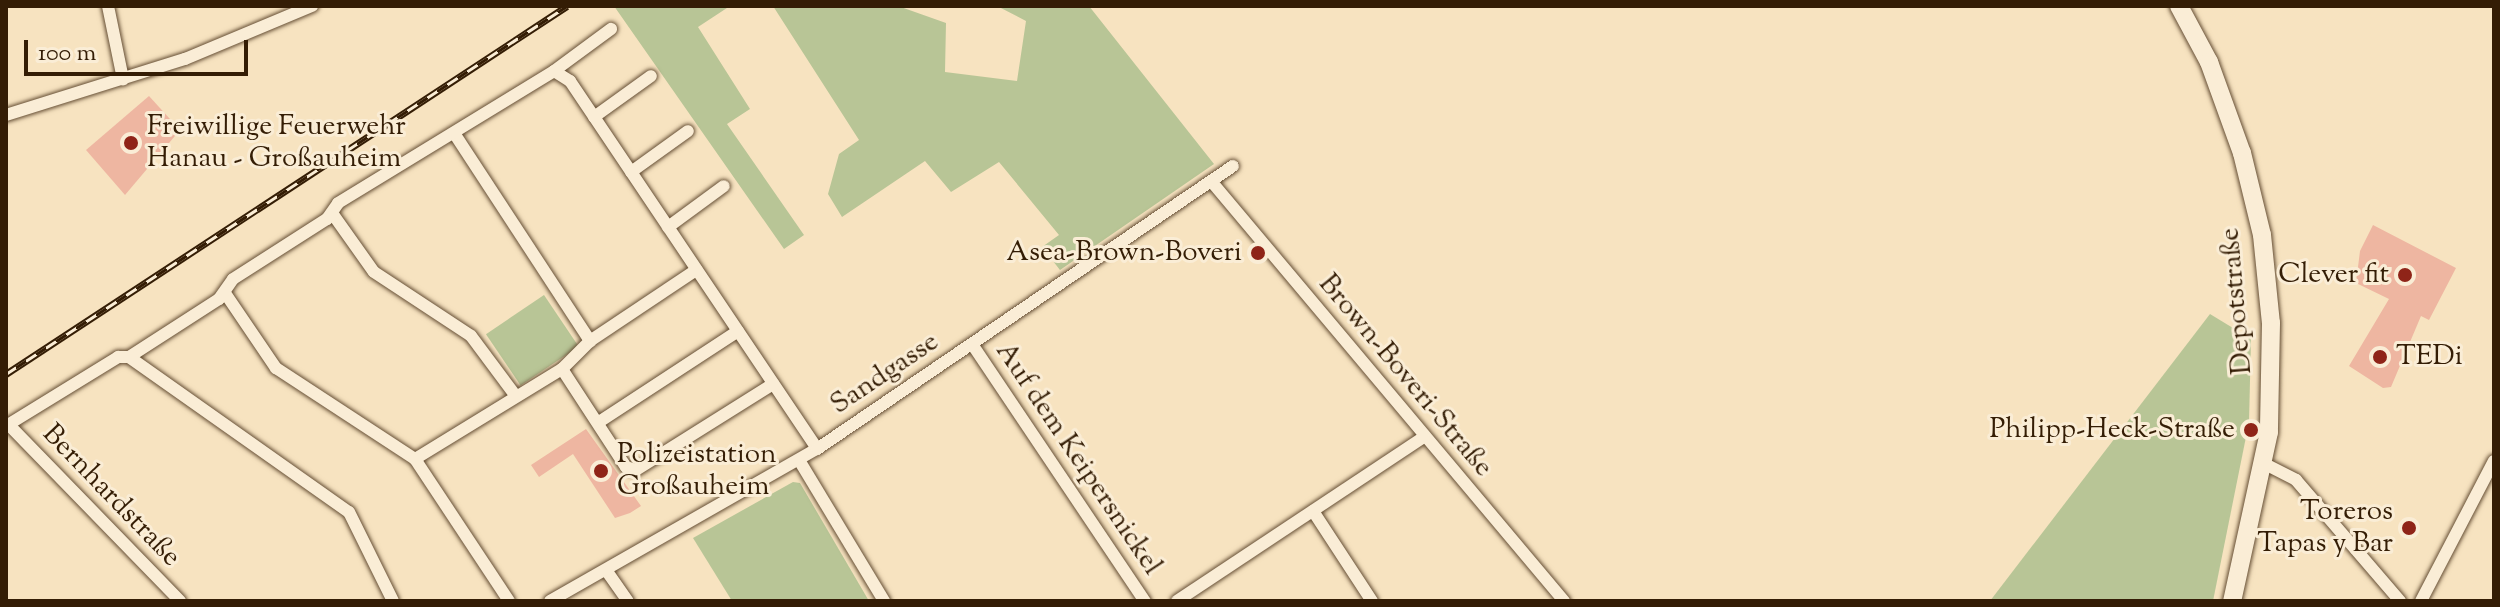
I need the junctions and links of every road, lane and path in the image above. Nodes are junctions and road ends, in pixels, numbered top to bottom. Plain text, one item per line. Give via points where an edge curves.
1 (108, 6) edge
2 (312, 6) edge
3 (2179, 6) edge
4 (611, 29) dead end
5 (554, 71) junction
6 (651, 76) dead end
7 (123, 79) junction
8 (6, 115) edge
9 (594, 117) junction
10 (688, 131) dead end
11 (454, 133) junction
12 (1233, 166) dead end
13 (631, 172) junction
14 (1211, 181) junction
15 (724, 186) dead end
16 (332, 213) junction
17 (668, 227) junction
18 (696, 270) junction
19 (225, 293) junction
20 (738, 331) junction
21 (590, 341) junction
22 (972, 344) junction
23 (129, 357) junction
24 (562, 369) junction
25 (773, 384) junction
26 (515, 395) junction
27 (599, 422) junction
28 (7, 425) edge
29 (1424, 437) junction
30 (817, 449) junction
31 (415, 459) junction
32 (799, 460) junction
33 (2494, 461) edge
34 (2265, 464) junction
35 (1313, 511) junction
36 (606, 570) junction
37 (1179, 600) edge
38 (180, 601) edge
39 (393, 601) edge
40 (509, 601) edge
41 (550, 601) edge
42 (628, 601) edge
43 (884, 601) edge
44 (1145, 601) edge
45 (1372, 601) edge
46 (1564, 601) edge
47 (2232, 601) edge
48 (2400, 601) edge
49 (2421, 601) edge

1 - 7 street
2 - 7 street
3 - 34 main road, Depotstraße via 2227,109 2262,235 2273,394
4 - 5 street
5 - 9 street via 565,75
5 - 11 street
6 - 9 street
7 - 8 street
9 - 13 street
10 - 13 street
11 - 16 street via 440,136 350,195
11 - 21 street
12 - 14 street, Sandgasse
13 - 17 street
14 - 22 street, Sandgasse
14 - 29 street, Brown-Boveri-Straße
15 - 17 street
16 - 19 street via 233,279
16 - 26 street via 387,284 471,336
17 - 18 street
18 - 20 street
18 - 21 street
19 - 23 street
19 - 31 street via 276,368
20 - 25 street
20 - 27 street
21 - 24 street
22 - 30 street, Sandgasse
22 - 44 street, Auf dem Keipersnickel
23 - 28 street via 118,357
23 - 39 street via 349,512
24 - 26 street
24 - 27 street
25 - 27 street via 643,469 626,467
25 - 30 street
26 - 31 street
28 - 38 street, Bernhardstraße
29 - 35 street
29 - 46 street, Brown-Boveri-Straße
30 - 32 street, Sandgasse
31 - 40 street
32 - 36 street, Sandgasse
32 - 43 street
33 - 49 street
34 - 47 main road, Depotstraße
34 - 48 street via 2296,480
35 - 37 street
35 - 45 street
36 - 41 street, Sandgasse
36 - 42 street

